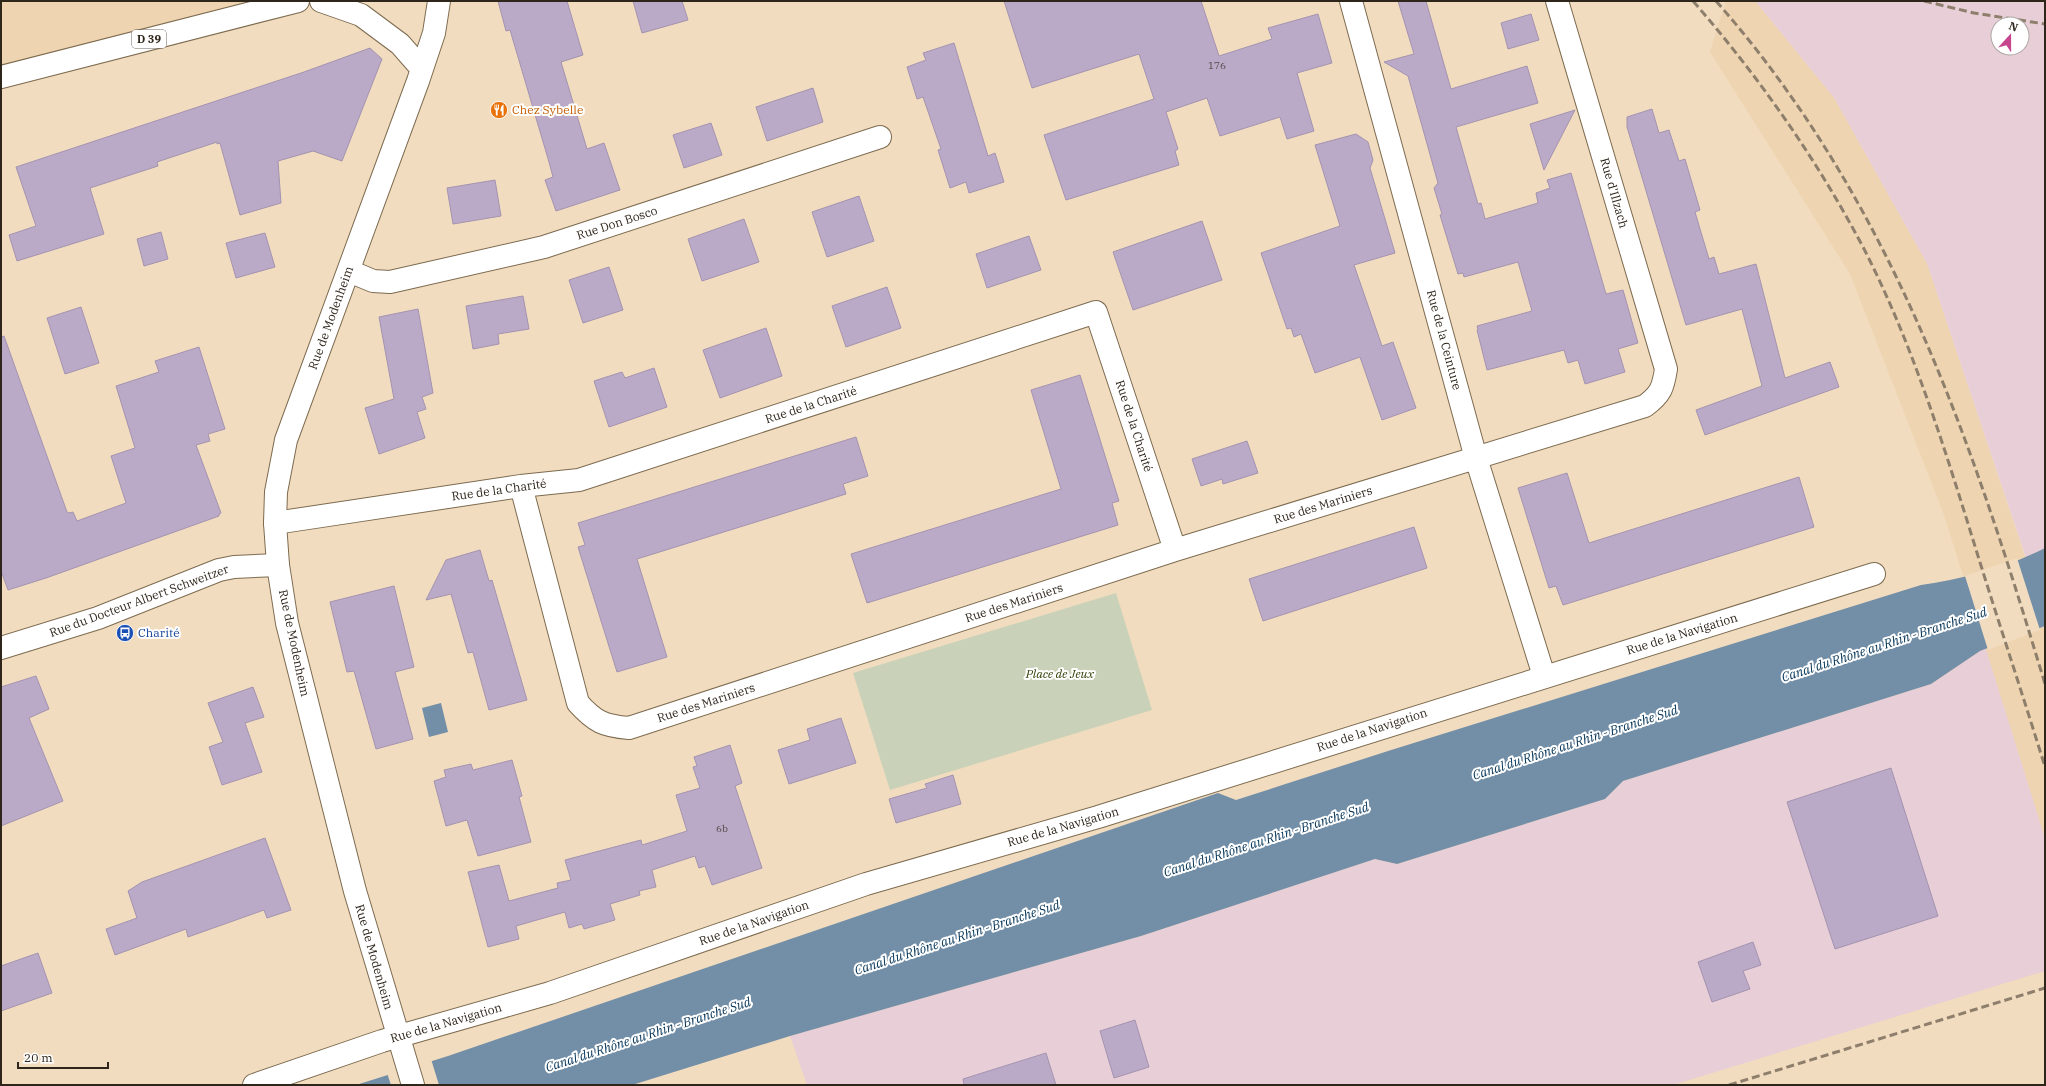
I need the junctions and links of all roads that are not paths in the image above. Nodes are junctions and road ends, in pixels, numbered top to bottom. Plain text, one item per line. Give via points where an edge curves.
1 (298, 1) edge
2 (321, 1) edge
3 (439, 1) edge
4 (1351, 1) edge
5 (1557, 1) edge
6 (422, 69) junction
7 (1, 77) edge
8 (880, 137) dead end
9 (349, 271) junction
10 (1663, 385) joint
11 (1476, 458) junction
12 (521, 486) junction
13 (276, 523) junction
14 (1175, 550) junction
15 (278, 565) junction
16 (1874, 574) dead end
17 (1, 648) edge
18 (1544, 676) junction
19 (400, 1045) junction
20 (254, 1085) edge
21 (413, 1085) edge

1 - 7 street, D 39
2 - 6 street via 362,15 400,44
3 - 6 street, Rue de Modenheim via 434,33
4 - 11 street, Rue de la Ceinture
5 - 10 street, Rue d'Illzach via 1666,369
6 - 9 street, Rue de Modenheim
8 - 9 street, Rue Don Bosco via 544,247 390,282 372,280
9 - 13 street, Rue de Modenheim via 286,440 276,492
10 - 11 street, Rue des Mariniers via 1657,397 1645,406
11 - 14 street, Rue des Mariniers
11 - 18 street, Rue de la Ceinture
12 - 13 street, Rue de la Charité
12 - 14 street, Rue de la Charité via 579,480 1096,312
12 - 14 street, Rue des Mariniers via 578,703 592,718 618,727 637,726
13 - 15 street, Rue de Modenheim
15 - 17 street, Rue du Docteur Albert Schweitzer via 219,570 98,618
15 - 19 street, Rue de Modenheim via 287,623 351,876
16 - 18 street, Rue de la Navigation
18 - 19 street, Rue de la Navigation via 1098,817 866,884
19 - 20 street, Rue de la Navigation
19 - 21 street, Rue de Modenheim

